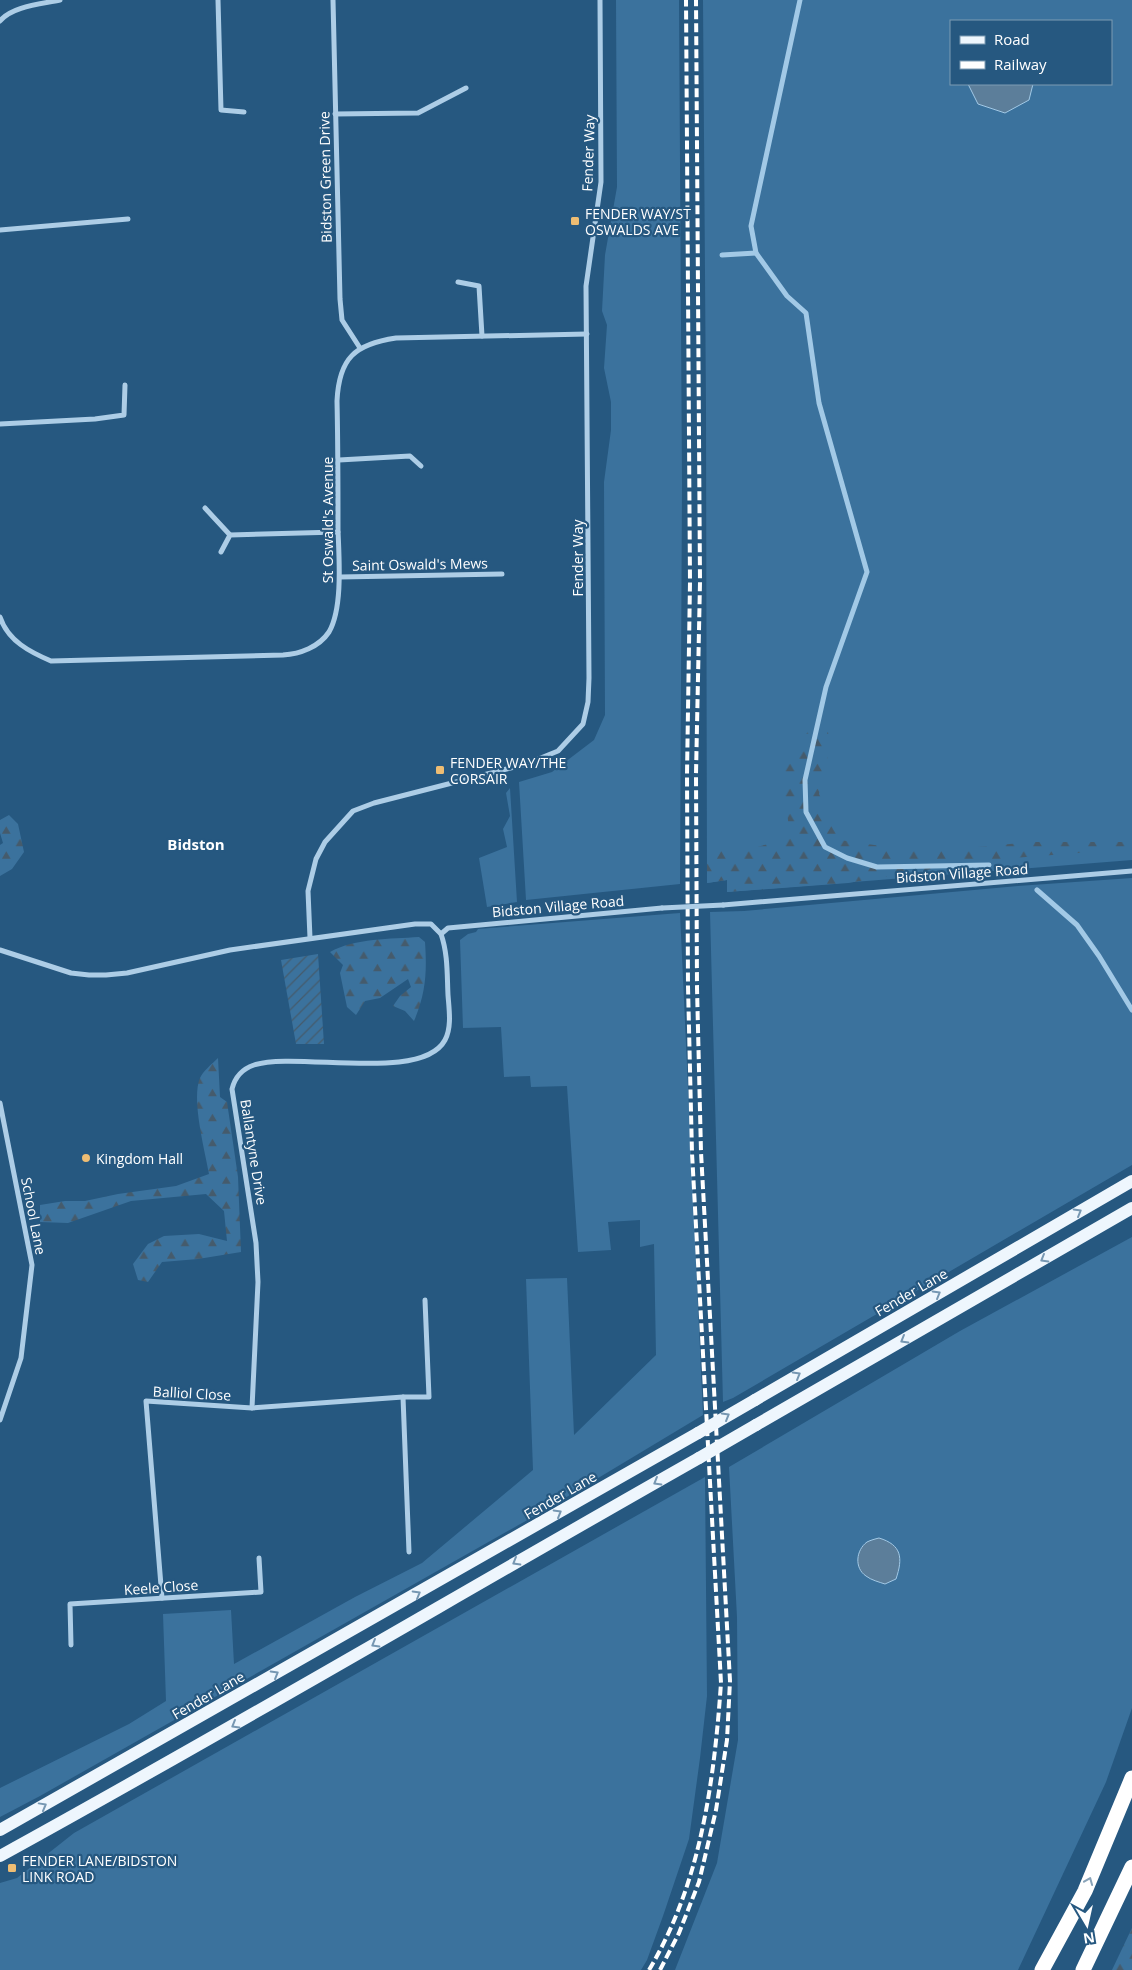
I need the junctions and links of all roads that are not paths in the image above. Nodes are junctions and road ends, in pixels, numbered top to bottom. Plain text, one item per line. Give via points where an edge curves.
1 (60, 0) edge
2 (218, 0) edge
3 (333, 0) edge
4 (600, 0) edge
5 (0, 21) edge
6 (466, 88) dead end
7 (244, 112) dead end
8 (335, 114) junction
9 (128, 219) dead end
10 (0, 230) edge
11 (458, 282) dead end
12 (587, 334) junction
13 (482, 336) junction
14 (360, 348) junction
15 (125, 385) dead end
16 (0, 424) edge
17 (338, 460) junction
18 (421, 466) dead end
19 (205, 508) dead end
20 (338, 532) junction
21 (230, 535) junction
22 (220, 552) dead end
23 (502, 574) dead end
24 (340, 577) junction
25 (0, 617) edge
26 (1132, 872) edge
27 (441, 934) junction
28 (310, 938) junction
29 (0, 950) edge
30 (0, 1103) edge
31 (1132, 1180) edge
32 (1132, 1208) edge
33 (425, 1300) dead end
34 (403, 1397) junction
35 (252, 1408) junction
36 (0, 1420) edge
37 (409, 1552) dead end
38 (259, 1558) dead end
39 (162, 1598) junction
40 (71, 1645) dead end
41 (1132, 1778) edge
42 (0, 1830) edge
43 (0, 1856) edge
44 (1132, 1868) edge
45 (1042, 1970) edge
46 (1083, 1970) edge

1 - 5 street via 22,9
2 - 7 street via 221,110
3 - 8 street, Bidston Green Drive
4 - 12 street, Fender Way via 601,182 586,286
6 - 8 street via 418,113
8 - 14 street, Bidston Green Drive via 342,320
9 - 10 street
11 - 13 street via 479,286
12 - 13 street, St Oswald's Avenue
12 - 28 street, Fender Way via 589,678 583,724 558,751 526,764 374,802 353,811 325,842 316,858 308,891
13 - 14 street, St Oswald's Avenue via 396,338 374,341
14 - 17 street, St Oswald's Avenue via 344,365 338,381
15 - 16 street via 124,415
17 - 18 street via 410,456
17 - 20 street, St Oswald's Avenue
19 - 21 street
20 - 21 street
20 - 24 street, St Oswald's Avenue
21 - 22 street
23 - 24 street, Saint Oswald's Mews
24 - 25 street, St Oswald's Avenue via 328,632 314,646 297,654 51,661 17,643
26 - 27 street, Bidston Village Road, bridge via 724,906 662,908 448,928
27 - 28 street via 430,924 415,924
27 - 35 street, Ballantyne Drive via 446,954 450,1026 445,1040 430,1055 410,1061 254,1065 241,1071 234,1081 232,1089 256,1243 258,1282
28 - 29 street via 106,975 71,972
30 - 36 street, School Lane via 32,1265 22,1358
42 -> 31 main road, Fender Lane, bridge via 698,1433
32 -> 43 main road, bridge via 152,1773
33 - 34 street, Balliol Close via 429,1397
34 - 35 street, Balliol Close
34 - 37 street
35 - 39 street, Balliol Close via 146,1400
38 - 39 street, Keele Close via 260,1592
39 - 40 street, Keele Close via 70,1604
45 -> 41 highway via 1085,1891
44 - 46 highway

